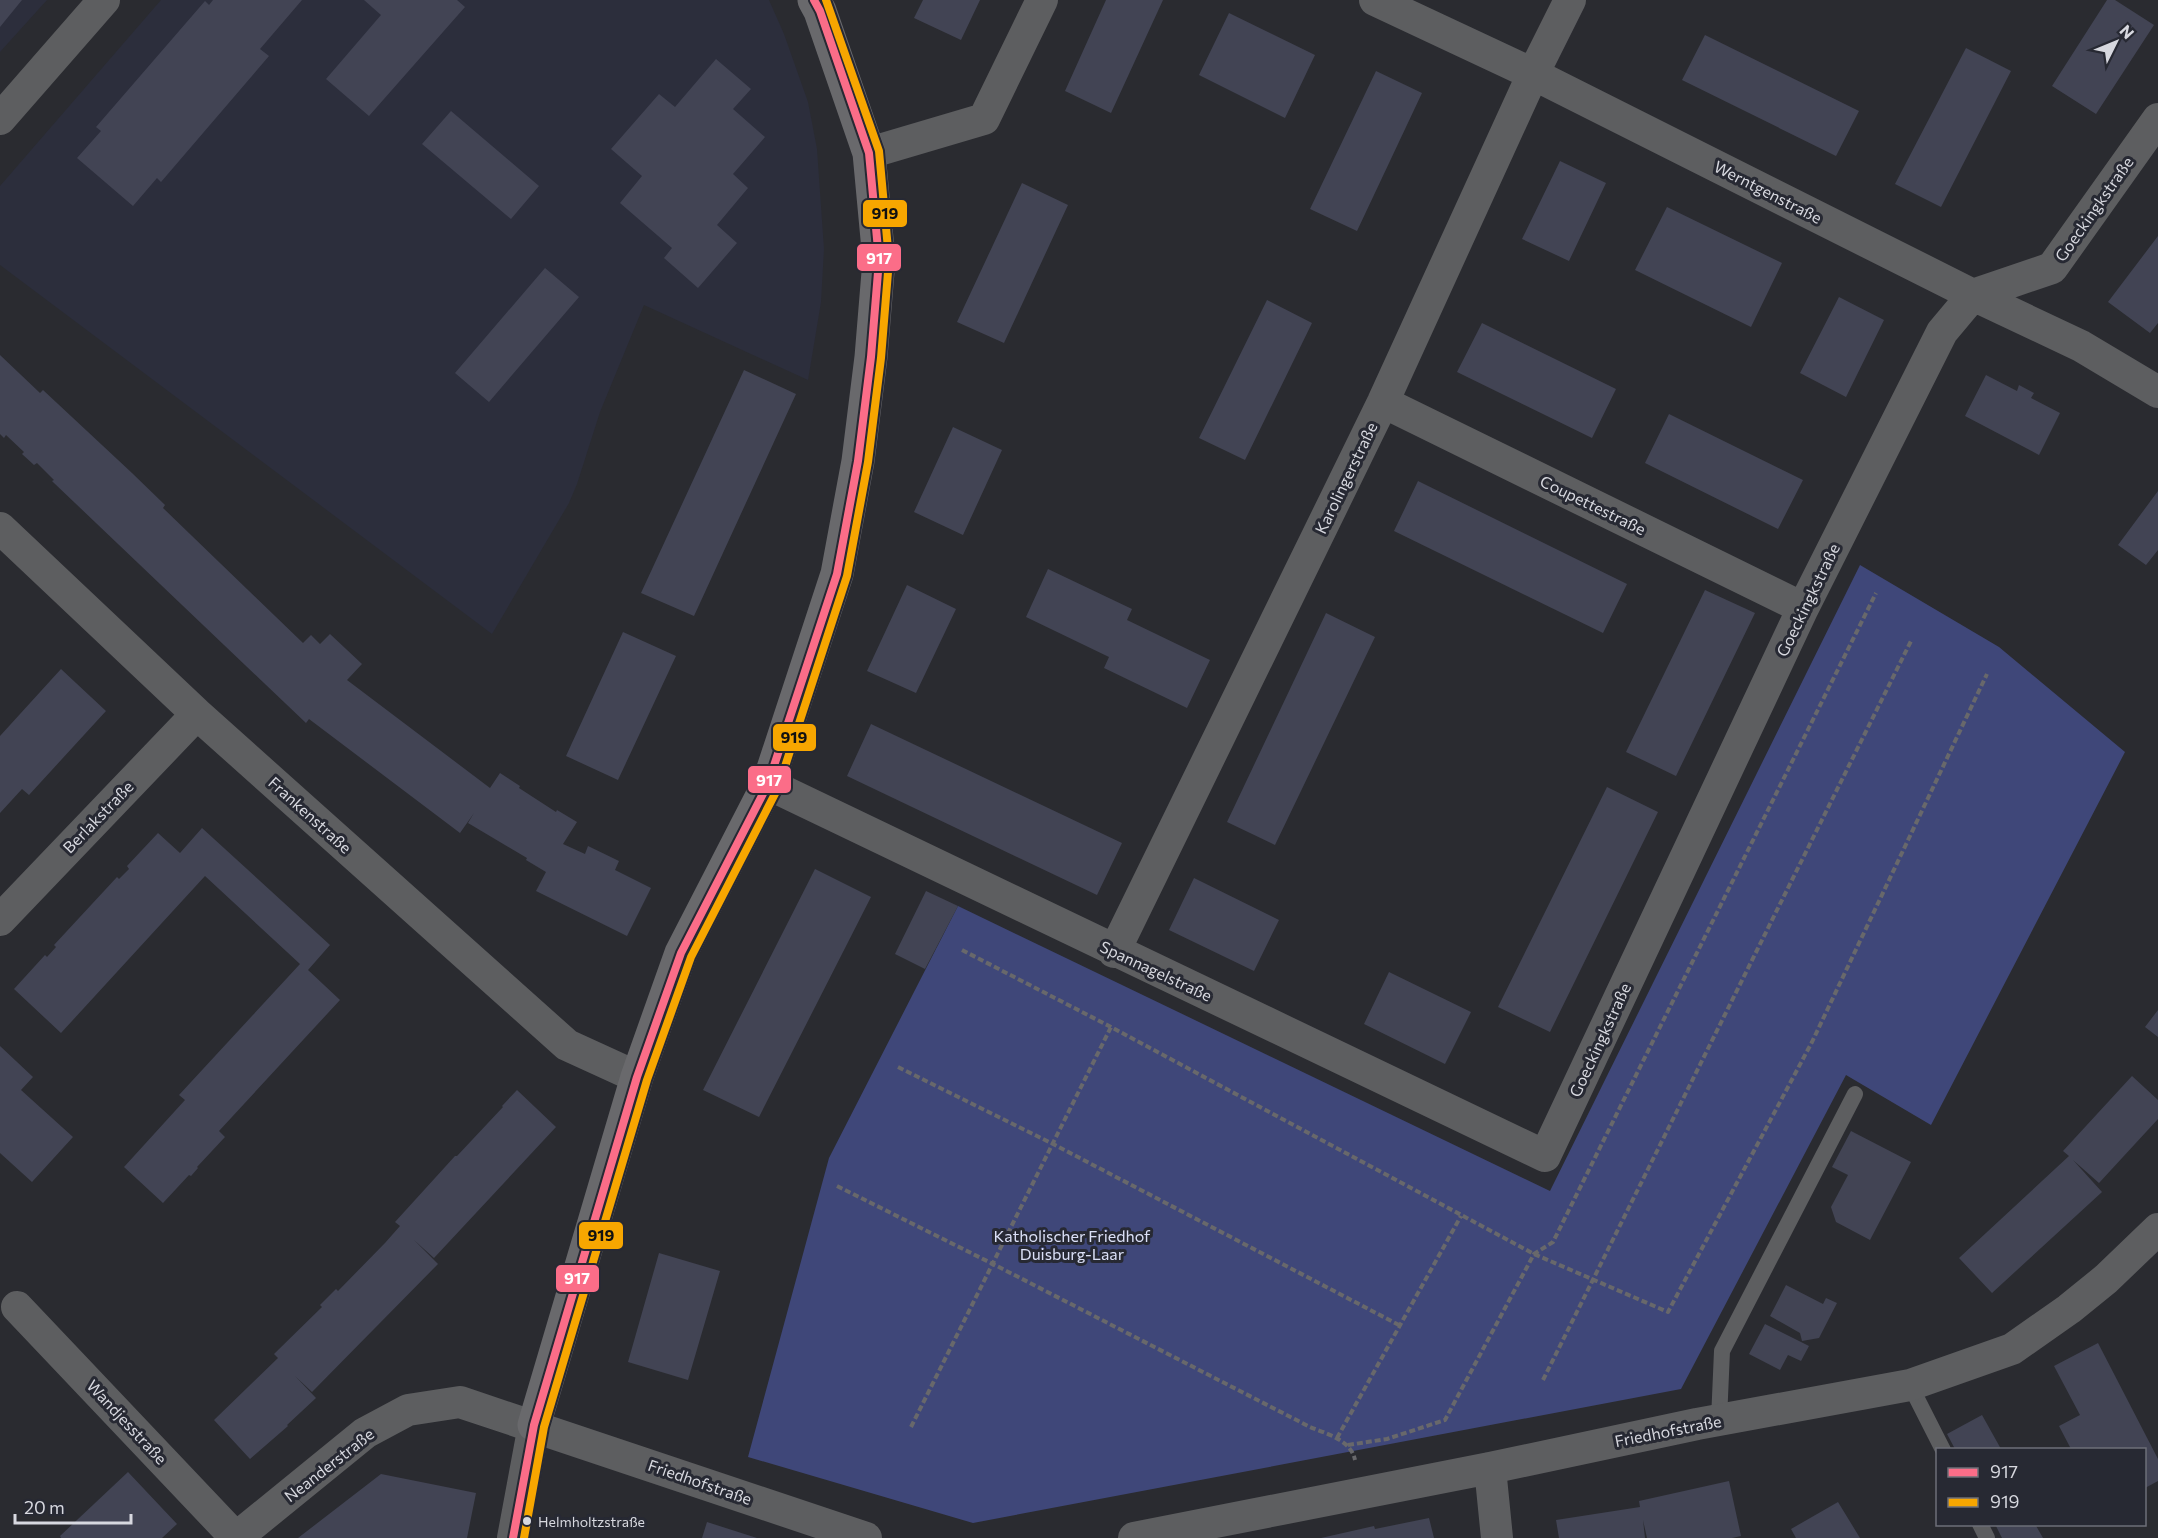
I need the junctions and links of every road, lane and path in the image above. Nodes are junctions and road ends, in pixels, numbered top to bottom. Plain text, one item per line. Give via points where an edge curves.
1 (104, 0) edge
2 (813, 0) edge
3 (1042, 0) edge
4 (1375, 0) edge
5 (1570, 0) edge
6 (1533, 74) junction
7 (0, 119) edge
8 (2158, 119) edge
9 (869, 153) junction
10 (1973, 295) junction
11 (2158, 392) edge
12 (1383, 402) junction
13 (0, 528) edge
14 (1876, 593) dead end
15 (1803, 608) junction
16 (1912, 639) dead end
17 (197, 714) junction
18 (768, 784) junction
19 (0, 920) edge
20 (1114, 952) junction
21 (1111, 1027) dead end
22 (898, 1067) dead end
23 (637, 1077) junction
24 (1855, 1094) dead end
25 (1053, 1144) junction
26 (1545, 1156) joint
27 (837, 1186) dead end
28 (1461, 1216) dead end
29 (2158, 1229) edge
30 (993, 1264) junction
31 (17, 1306) dead end
32 (1399, 1325) junction
33 (1543, 1380) dead end
34 (1910, 1385) junction
35 (1719, 1420) junction
36 (534, 1425) junction
37 (911, 1427) dead end
38 (1337, 1438) junction
39 (1348, 1445) junction
40 (1942, 1448) edge
41 (1490, 1468) junction
42 (1362, 1492) junction
43 (236, 1538) edge
44 (513, 1538) edge
45 (866, 1538) edge
46 (1134, 1538) edge
47 (1497, 1538) edge

1 - 7 street
2 - 9 street via 843,73
3 - 9 street via 984,119
4 - 6 street, Werntgenstraße
5 - 6 street, Karolingerstraße
6 - 10 street, Werntgenstraße
6 - 12 street, Karolingerstraße
8 - 10 street, Goeckingkstraße via 2052,268
9 - 18 street via 879,260 858,460 837,574
10 - 11 street, Werntgenstraße via 2081,346
10 - 15 street, Goeckingkstraße via 1942,332
12 - 15 street, Coupettestraße
12 - 20 street, Karolingerstraße
13 - 17 street, Frankenstraße
14 - 39 path via 1553,1242 1534,1254 1444,1419 1387,1439
15 - 26 street, Goeckingkstraße
16 - 33 path
17 - 19 street, Berlakstraße
17 - 23 street, Frankenstraße via 567,1045
18 - 20 street, Spannagelstraße
18 - 23 street via 681,954
20 - 26 street, Spannagelstraße
21 - 25 path
22 - 25 path
23 - 36 street
24 - 35 lane via 1722,1351
25 - 30 path
25 - 32 path
27 - 30 path
28 - 32 path
29 - 34 street, Friedhofstraße via 2106,1279 2012,1349
30 - 37 path
30 - 38 path
31 - 43 street, Wandjesstraße
32 - 38 path
34 - 35 street, Friedhofstraße
34 - 40 lane
35 - 41 street, Friedhofstraße
36 - 43 street, Neanderstraße via 460,1402 408,1410 365,1433
36 - 44 street
36 - 45 street, Friedhofstraße
38 - 39 path
39 - 42 path via 1354,1452
41 - 42 street, Friedhofstraße
41 - 47 street
42 - 46 street, Friedhofstraße

